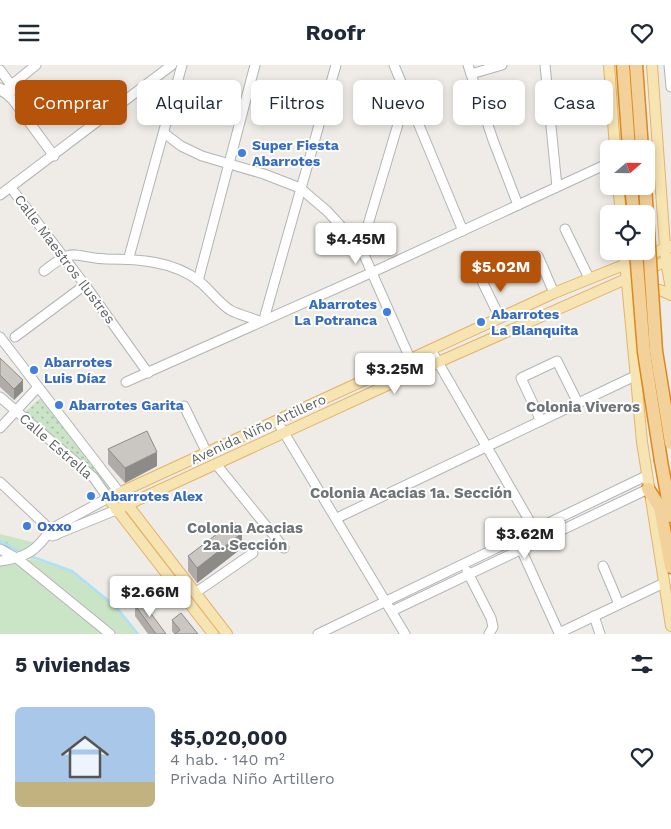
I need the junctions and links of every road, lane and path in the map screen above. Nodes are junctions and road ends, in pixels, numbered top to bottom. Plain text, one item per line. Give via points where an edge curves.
1 (36, 65) edge
2 (172, 65) edge
3 (182, 65) edge
4 (255, 65) edge
5 (336, 65) edge
6 (394, 65) edge
7 (502, 65) edge
8 (544, 65) edge
9 (608, 65) edge
10 (623, 65) edge
11 (636, 65) edge
12 (652, 65) edge
13 (669, 65) edge
14 (470, 69) edge
15 (0, 70) edge
16 (400, 80) edge
17 (546, 80) edge
18 (609, 80) edge
19 (11, 85) junction
20 (671, 86) edge
21 (2, 90) edge
22 (13, 100) junction
23 (397, 125) edge
24 (419, 125) edge
25 (550, 125) edge
26 (613, 125) edge
27 (164, 133) junction
28 (614, 140) edge
29 (628, 140) edge
30 (641, 140) edge
31 (54, 156) junction
32 (229, 163) junction
33 (600, 167) edge
34 (557, 187) junction
35 (12, 188) junction
36 (300, 188) junction
37 (0, 195) edge
38 (646, 195) edge
39 (518, 205) junction
40 (662, 211) junction
41 (655, 221) edge
42 (663, 226) junction
43 (565, 229) dead end
44 (464, 231) junction
45 (671, 234) edge
46 (362, 248) junction
47 (668, 248) edge
48 (63, 256) junction
49 (538, 256) dead end
50 (129, 257) junction
51 (625, 260) edge
52 (637, 260) edge
53 (668, 260) edge
54 (626, 265) junction
55 (44, 271) dead end
56 (500, 271) dead end
57 (373, 272) junction
58 (626, 277) junction
59 (589, 278) junction
60 (198, 281) junction
61 (85, 285) junction
62 (671, 289) edge
63 (554, 293) junction
64 (671, 295) edge
65 (628, 305) junction
66 (500, 318) junction
67 (261, 320) junction
68 (0, 337) edge
69 (15, 337) dead end
70 (431, 350) junction
71 (410, 359) junction
72 (438, 363) junction
73 (416, 372) junction
74 (148, 373) junction
75 (635, 376) junction
76 (126, 382) dead end
77 (38, 387) junction
78 (0, 397) edge
79 (578, 403) junction
80 (184, 406) dead end
81 (16, 411) junction
82 (277, 421) junction
83 (541, 421) junction
84 (0, 428) edge
85 (286, 431) junction
86 (671, 443) edge
87 (486, 446) junction
88 (207, 453) junction
89 (216, 464) junction
90 (646, 476) junction
91 (0, 482) edge
92 (648, 489) junction
93 (119, 492) junction
94 (108, 497) junction
95 (127, 505) junction
96 (116, 510) junction
97 (671, 515) edge
98 (337, 518) junction
99 (534, 530) junction
100 (54, 532) junction
101 (540, 540) junction
102 (284, 548) dead end
103 (0, 549) edge
104 (521, 549) junction
105 (253, 553) dead end
106 (22, 558) junction
107 (0, 561) edge
108 (464, 564) junction
109 (603, 566) dead end
110 (671, 567) edge
111 (469, 575) junction
112 (664, 583) junction
113 (196, 593) junction
114 (386, 601) junction
115 (619, 605) junction
116 (392, 611) junction
117 (594, 616) junction
118 (671, 626) edge
119 (402, 633) edge
120 (559, 633) edge
121 (605, 633) edge
122 (110, 634) edge
123 (213, 634) edge
124 (227, 634) edge
125 (318, 634) edge
126 (489, 634) edge

1 - 19 street
2 - 31 street, Calle Maestros Ilustres
3 - 27 street
4 - 32 street
5 - 36 street
6 - 16 street
7 - 14 street
8 - 17 street
9 - 18 main road
10 - 29 highway
11 - 30 highway
12 - 40 main road
13 - 20 street
14 - 39 street
15 - 19 street
19 - 21 street
19 - 22 street
21 - 22 street
22 - 31 street
23 - 46 street
24 - 44 street
25 - 34 street
26 - 28 main road
27 - 32 street via 202,156
27 - 50 street
31 - 35 street, Calle Maestros Ilustres
32 - 36 street
32 - 60 street
33 - 34 street
34 - 39 street
35 - 37 street
35 - 48 street, Calle Maestros Ilustres
36 - 46 street
36 - 67 street
38 - 86 highway, bridge via 656,351
39 - 44 street
40 - 41 main road
40 - 42 main road
42 - 45 main road
42 - 47 main road
43 - 59 street
44 - 57 street
46 - 57 street
47 - 53 main road
47 - 54 main road, Avenida Niño Artillero
48 - 50 street
48 - 55 street
48 - 61 street, Calle Maestros Ilustres
49 - 63 street
50 - 60 street via 167,265
51 - 54 main road
52 - 97 highway, bridge via 644,352
53 - 58 main road, Avenida Niño Artillero
53 - 62 main road
54 - 58 main road
54 - 59 main road, Avenida Niño Artillero
56 - 66 street via 481,279
57 - 67 street
57 - 71 street
58 - 65 main road
58 - 72 main road, Avenida Niño Artillero
59 - 63 main road, Avenida Niño Artillero
60 - 67 street via 230,310
61 - 69 street
61 - 74 street, Calle Maestros Ilustres
63 - 66 main road, Avenida Niño Artillero
64 - 65 main road via 660,290 646,291 634,297
65 - 75 main road
66 - 70 main road, Avenida Niño Artillero
67 - 74 street
68 - 77 street
70 - 71 main road, Avenida Niño Artillero
70 - 72 street
71 - 73 street
71 - 82 main road, Avenida Niño Artillero
72 - 73 main road, Avenida Niño Artillero
72 - 87 street
73 - 85 main road, Avenida Niño Artillero
74 - 76 street
75 - 79 street
75 - 90 main road
77 - 81 street
77 - 93 street
78 - 81 street, Calle Estrella
79 - 83 street
79 - 83 street via 557,361 521,378
80 - 88 street
81 - 84 street
81 - 94 street, Calle Estrella via 94,478
82 - 85 street
82 - 88 main road, Avenida Niño Artillero
83 - 87 street
85 - 89 main road, Avenida Niño Artillero
85 - 98 street
87 - 98 street
87 - 99 street
88 - 93 main road, Avenida Niño Artillero
89 - 95 main road, Avenida Niño Artillero
89 - 102 street
90 - 92 main road
90 - 99 street
91 - 100 street
92 - 101 street
92 - 110 highway via 660,507
92 - 112 main road
93 - 94 main road, Avenida Niño Artillero
93 - 95 main road
94 - 96 main road
94 - 100 street, Avenida Niño Artillero
95 - 96 main road, Avenida Niño Artillero
95 - 113 main road
96 - 100 street, Avenida Niño Artillero
96 - 123 main road
98 - 114 street
99 - 101 street
99 - 108 street
100 - 106 street, Avenida Niño Artillero
101 - 104 street
103 - 106 street
104 - 111 street
104 - 120 street
105 - 113 street
106 - 107 street
106 - 122 street
108 - 111 street
108 - 114 street
109 - 115 street
111 - 116 street
111 - 126 street via 491,619
112 - 115 street
112 - 118 main road
113 - 124 main road
114 - 116 street
114 - 125 street
115 - 117 street
116 - 119 street
117 - 120 street
117 - 121 street

